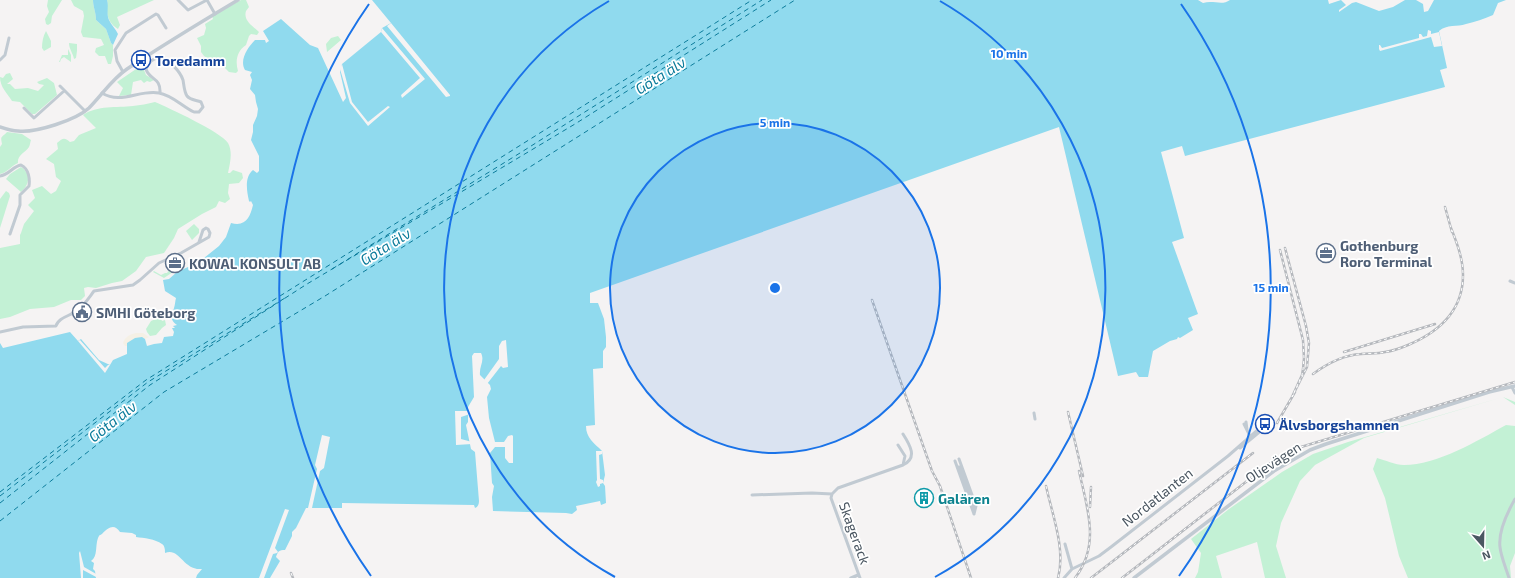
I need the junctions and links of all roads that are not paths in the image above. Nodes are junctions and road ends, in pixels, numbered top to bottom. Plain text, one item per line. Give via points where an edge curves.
1 (178, 0) edge
2 (207, 0) edge
3 (238, 0) edge
4 (232, 2) edge
5 (215, 14) junction
6 (166, 28) dead end
7 (9, 38) dead end
8 (0, 60) edge
9 (123, 72) junction
10 (60, 86) dead end
11 (64, 91) junction
12 (102, 93) junction
13 (160, 93) junction
14 (24, 108) dead end
15 (85, 111) junction
16 (0, 128) edge
17 (0, 176) edge
18 (10, 234) dead end
19 (199, 242) junction
20 (1510, 281) dead end
21 (1515, 282) edge
22 (0, 332) edge
23 (1513, 386) edge
24 (1515, 393) edge
25 (1034, 413) dead end
26 (1035, 419) dead end
27 (1245, 423) dead end
28 (1262, 429) dead end
29 (903, 434) dead end
30 (1251, 437) junction
31 (898, 446) dead end
32 (957, 460) dead end
33 (902, 465) junction
34 (832, 494) junction
35 (752, 495) dead end
36 (1515, 499) edge
37 (975, 511) dead end
38 (1065, 544) dead end
39 (1072, 569) junction
40 (859, 576) edge
41 (850, 578) edge
42 (1064, 578) edge
43 (1134, 578) edge
44 (1509, 578) edge

1 - 2 street via 188,10
2 - 5 street
3 - 4 street
4 - 5 street
5 - 9 street
6 - 9 street via 158,15 155,15 126,33 115,50
7 - 8 street via 5,55
9 - 12 street
10 - 11 street
11 - 14 street via 34,118
11 - 15 street
12 - 13 street via 112,98 149,92
12 - 15 street
13 - 13 street via 194,112 202,109 201,102 186,95 183,80 177,70 161,57 153,59 146,69 160,84
15 - 16 street via 65,121 28,131
17 - 18 street via 21,165 26,169 29,179 28,186 20,195 20,205
19 - 19 street via 203,230 208,229 209,236
19 - 22 street via 159,263 133,285 94,291 86,303 57,322 56,326 23,327
20 - 21 street
23 - 24 street
23 - 43 street, Oljevägen via 1310,450 1274,471
25 - 26 street
27 - 30 street
28 - 30 street, Nordatlanten
29 - 33 street via 912,455 909,461
30 - 39 street, Nordatlanten via 1099,556
31 - 33 street via 905,457
32 - 37 street
33 - 34 street via 838,488
34 - 35 street
34 - 40 street, Skagerack via 831,498
36 - 44 street via 1505,518 1500,547
38 - 39 street
39 - 42 street, Nordatlanten
40 - 41 street

